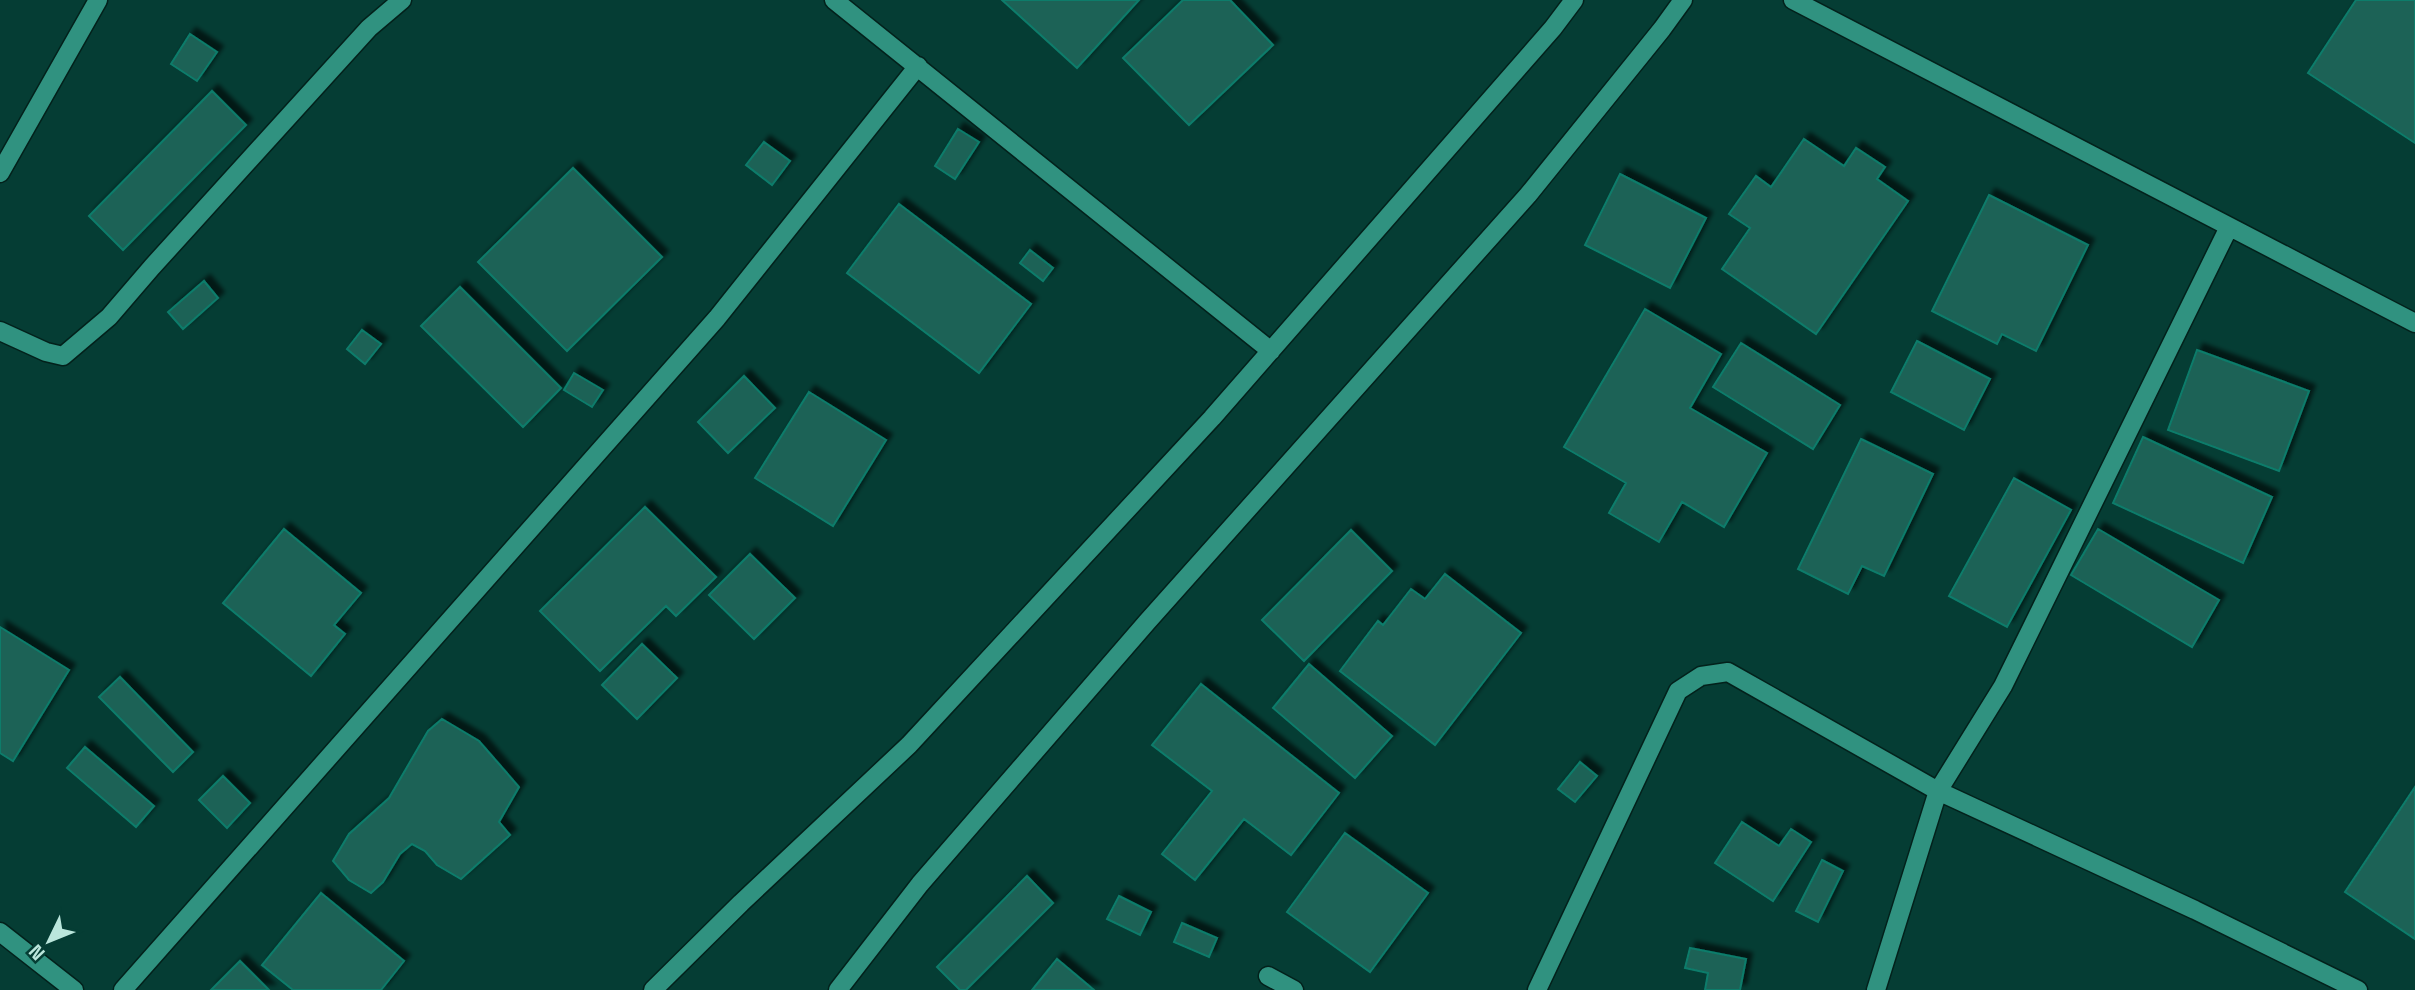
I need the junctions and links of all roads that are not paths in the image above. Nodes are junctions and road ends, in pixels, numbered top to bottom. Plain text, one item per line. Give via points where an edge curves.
1 (98, 0) edge
2 (402, 0) edge
3 (834, 0) edge
4 (1574, 0) edge
5 (1683, 0) edge
6 (1793, 0) edge
7 (918, 66) junction
8 (0, 173) edge
9 (2229, 227) junction
10 (2415, 323) edge
11 (0, 331) edge
12 (1271, 351) junction
13 (1938, 791) junction
14 (0, 932) edge
15 (1268, 976) dead end
16 (74, 990) edge
17 (123, 990) edge
18 (653, 990) edge
19 (838, 990) edge
20 (1294, 990) edge
21 (1537, 990) edge
22 (1876, 990) edge
23 (2358, 990) edge

1 - 8 street
2 - 11 street via 369,28 109,317 63,356
3 - 7 street
4 - 12 street
5 - 19 street via 1528,195 1147,622 920,884
6 - 9 street
7 - 12 street
7 - 17 street via 717,318
9 - 10 street
9 - 13 street via 2003,686
12 - 18 street via 909,745
13 - 21 street via 1728,672 1701,676 1678,691
13 - 22 street
13 - 23 street
14 - 16 street
15 - 20 street

